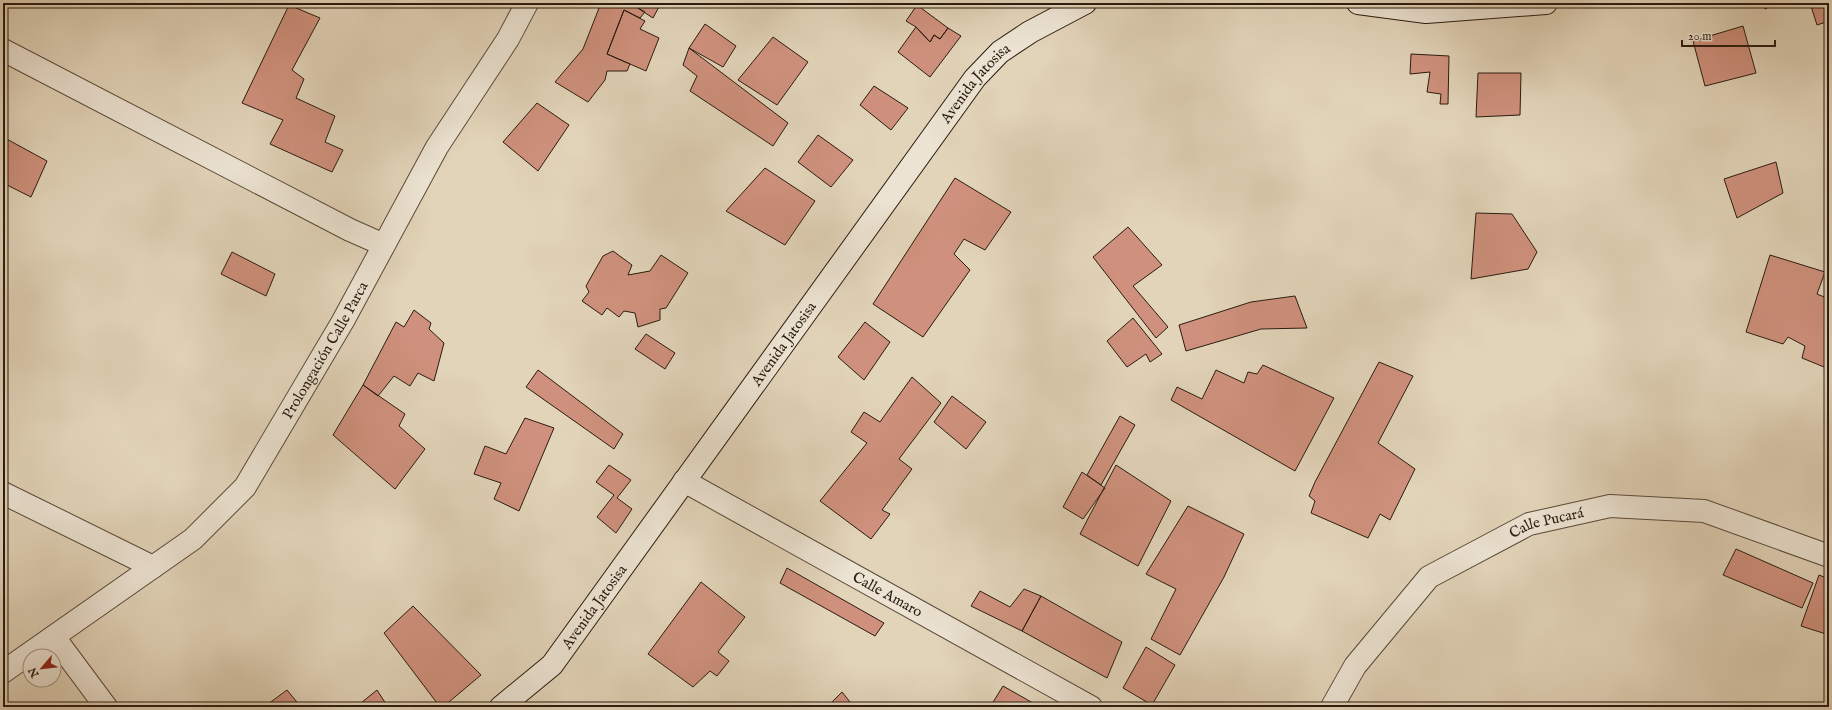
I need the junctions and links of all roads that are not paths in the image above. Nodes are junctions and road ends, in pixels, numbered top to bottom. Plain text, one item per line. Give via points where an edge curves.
1 (527, 3) edge
2 (1085, 3) edge
3 (1358, 3) edge
4 (1546, 3) edge
5 (3, 50) edge
6 (384, 245) junction
7 (684, 481) junction
8 (3, 494) edge
9 (1829, 556) edge
10 (153, 567) junction
11 (54, 637) junction
12 (3, 672) edge
13 (106, 707) edge
14 (501, 707) edge
15 (1091, 707) edge
16 (1332, 707) edge

1 - 6 street, Prolongación Calle Parca via 508,39 436,147
2 - 7 street, Avenida Jatosisa via 1030,32 1000,52 975,78
3 - 4 street via 1426,12
5 - 6 street via 350,230
6 - 10 street, Prolongación Calle Parca via 343,321 245,487 193,539
7 - 14 street, Avenida Jatosisa via 552,665
7 - 15 street, Calle Amaro
8 - 10 street
9 - 16 street, Calle Pucará via 1704,511 1610,506 1529,524 1429,578 1355,666
10 - 11 street, Prolongación Calle Parca
11 - 12 street, Prolongación Calle Parca
11 - 13 street

